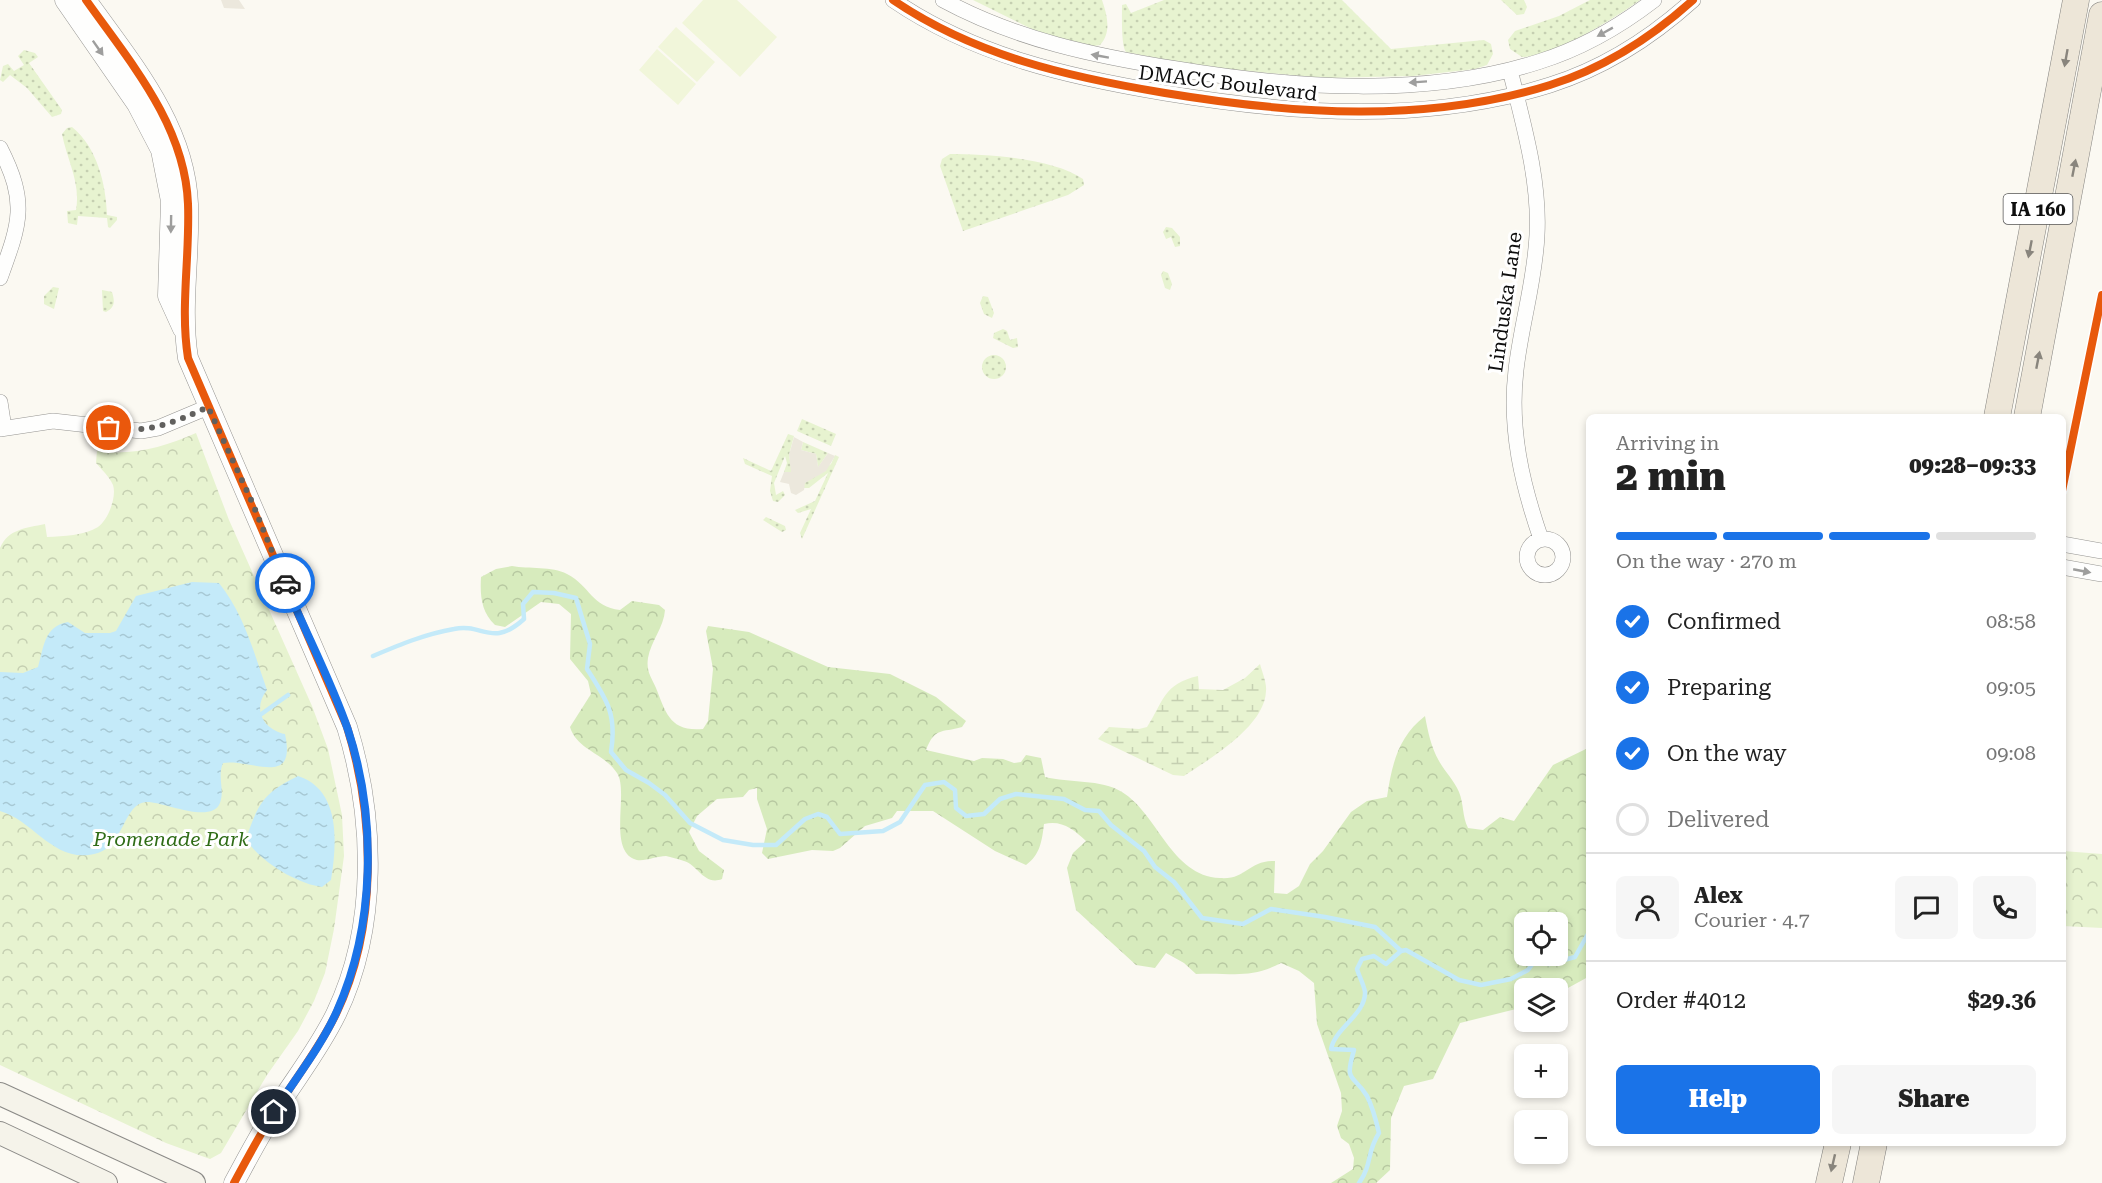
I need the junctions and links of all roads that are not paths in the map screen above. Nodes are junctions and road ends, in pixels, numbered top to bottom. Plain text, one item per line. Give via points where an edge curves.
1 (65, 0) edge
2 (86, 0) edge
3 (894, 0) edge
4 (943, 0) edge
5 (1654, 0) edge
6 (1693, 0) edge
7 (2076, 0) edge
8 (2102, 15) edge
9 (1510, 70) junction
10 (1516, 94) junction
11 (0, 148) edge
12 (0, 279) edge
13 (184, 332) junction
14 (0, 402) edge
15 (208, 407) junction
16 (1998, 414) edge
17 (2027, 414) edge
18 (2, 428) edge
19 (1541, 539) dead end
20 (2066, 545) edge
21 (2102, 551) edge
22 (2066, 568) edge
23 (2102, 574) edge
24 (0, 1094) edge
25 (0, 1107) edge
26 (0, 1133) edge
27 (89, 1137) junction
28 (1837, 1146) edge
29 (1873, 1146) edge
30 (106, 1183) edge
31 (194, 1183) edge
32 (234, 1183) edge
33 (1829, 1183) edge
34 (1866, 1183) edge

1 -> 13 street via 136,104 161,150 171,201 168,296
2 - 13 street via 158,107 181,157 188,206
3 - 10 street, DMACC Boulevard via 965,40 1036,67 1223,103 1364,111 1448,106
9 -> 4 street, DMACC Boulevard via 1456,80 1369,85 1230,78 1060,47 999,27
5 -> 9 street, DMACC Boulevard via 1590,41
6 - 10 street, DMACC Boulevard via 1620,54 1561,81
7 -> 16 main road, IA 160
17 -> 8 main road, IA 160
9 - 10 street, Linduska Lane
10 - 19 street, Linduska Lane via 1536,193 1537,236 1516,368 1515,435 1522,477
11 - 12 street via 11,170 20,206
13 - 15 street via 188,358
14 - 18 street
15 - 18 street via 141,431 76,422
15 - 32 street via 347,727 361,787 367,852 365,905 345,991 325,1035 274,1112
20 - 21 street
22 -> 23 street
24 - 27 main road
25 - 27 main road
26 - 30 main road
27 - 31 main road
28 -> 33 main road
29 - 34 main road

